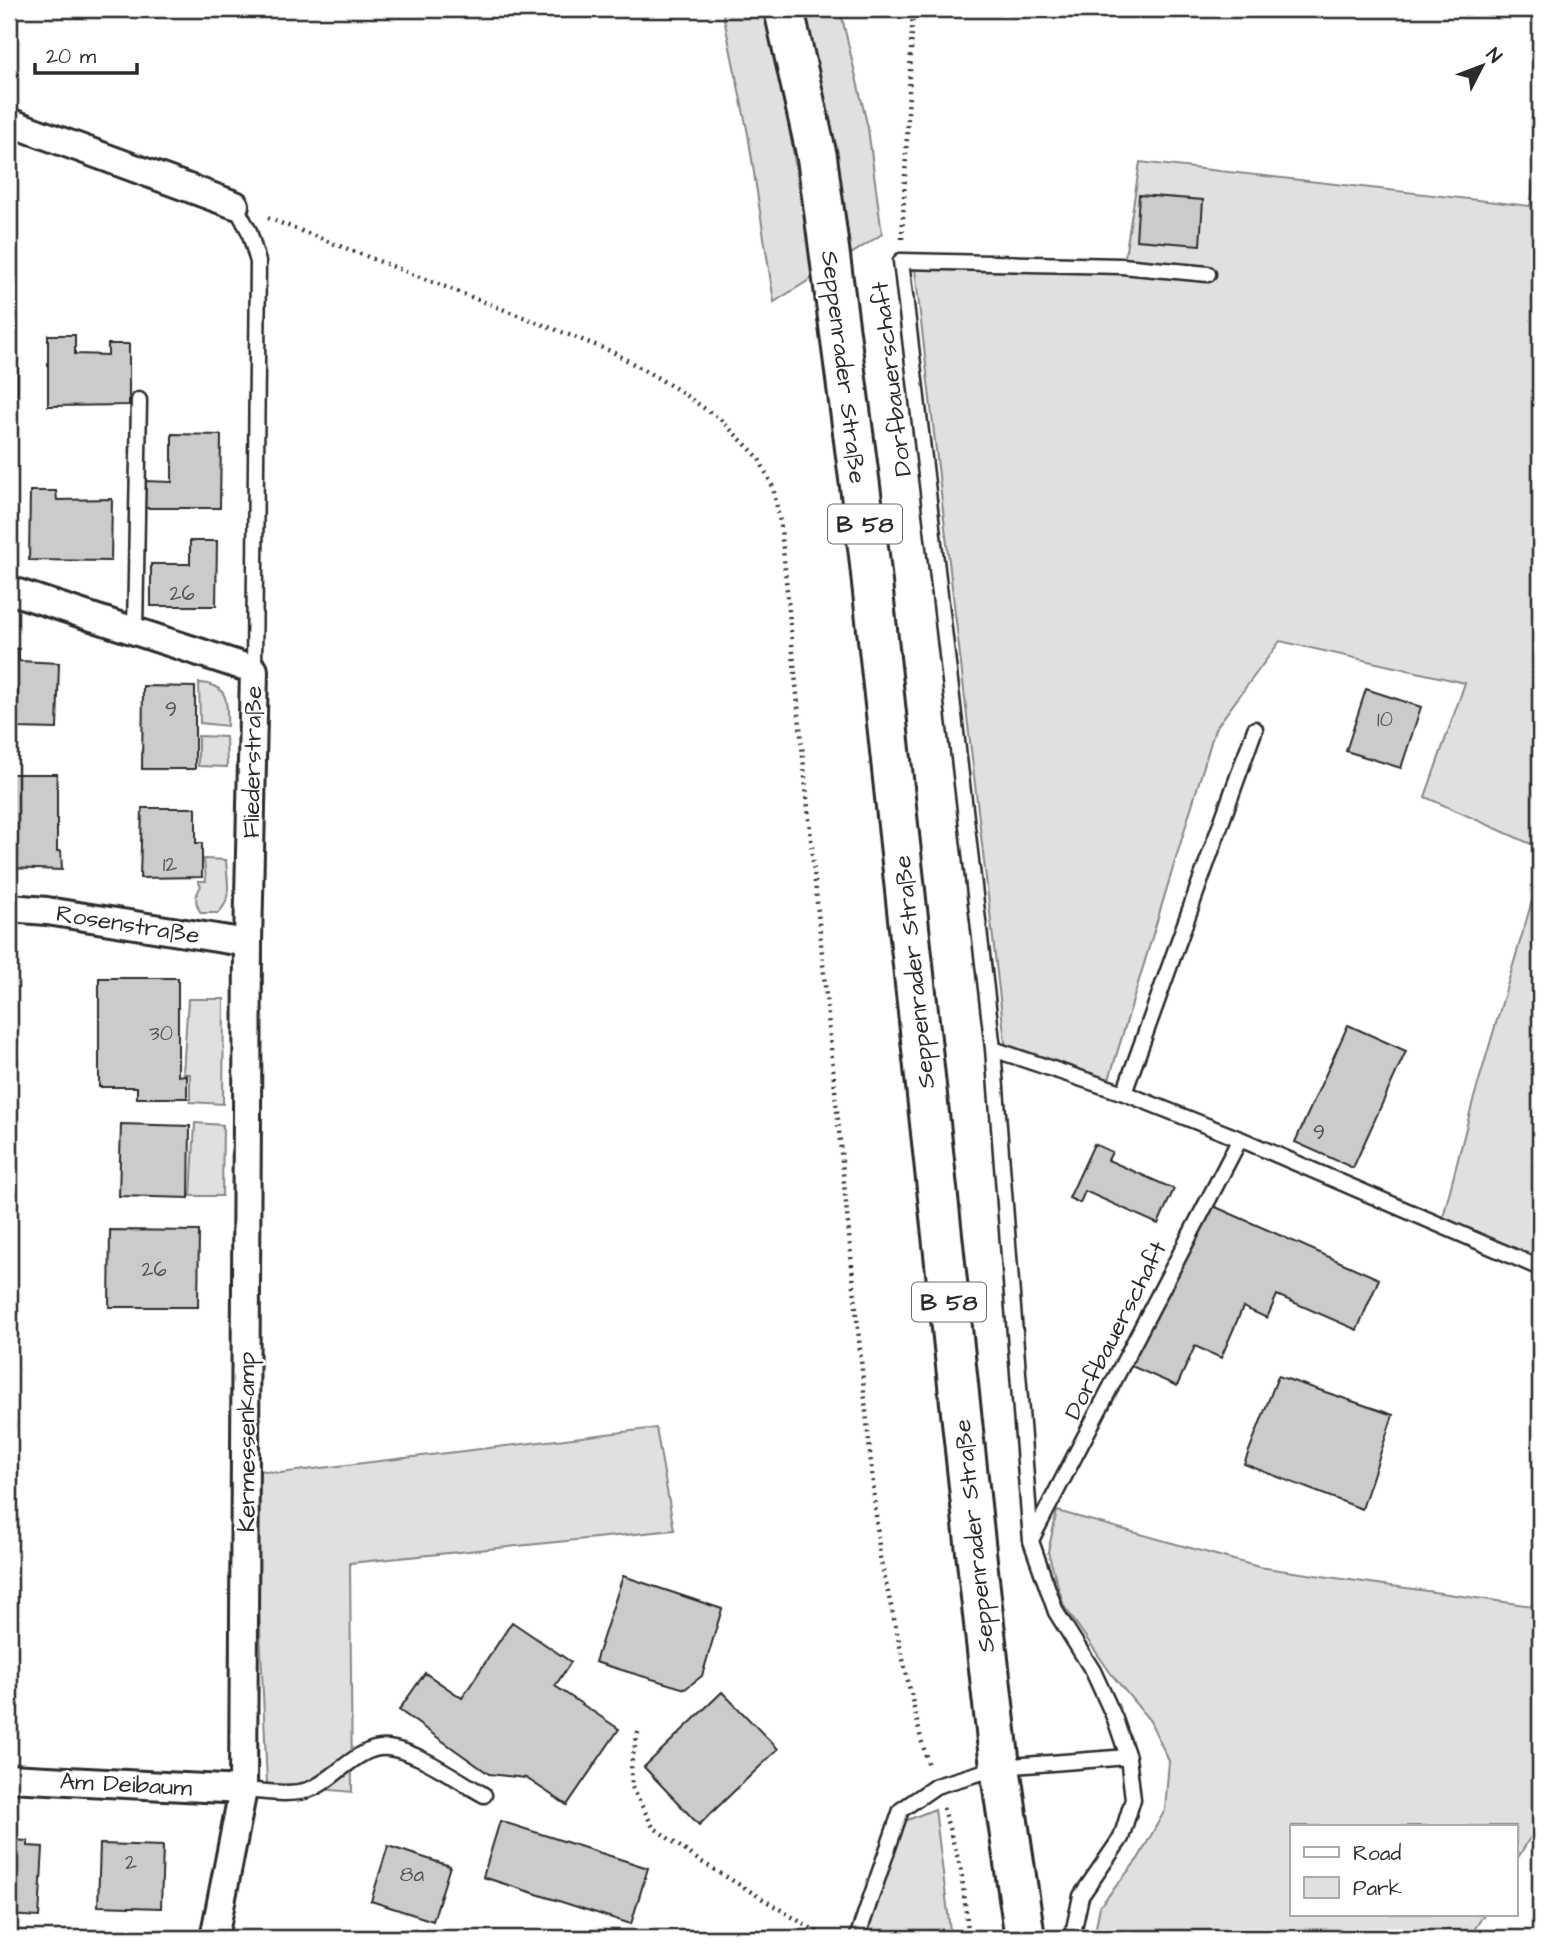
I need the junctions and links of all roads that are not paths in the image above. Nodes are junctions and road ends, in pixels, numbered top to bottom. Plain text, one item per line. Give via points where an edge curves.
1 (784, 9) edge
2 (9, 122) edge
3 (235, 205) joint
4 (1208, 274) dead end
5 (139, 400) dead end
6 (9, 590) edge
7 (135, 633) junction
8 (254, 670) junction
9 (1255, 729) dead end
10 (9, 908) edge
11 (248, 943) junction
12 (993, 1049) junction
13 (1124, 1093) junction
14 (1240, 1139) junction
15 (1540, 1268) edge
16 (1031, 1541) junction
17 (1128, 1757) junction
18 (1000, 1767) junction
19 (9, 1778) edge
20 (243, 1790) junction
21 (484, 1795) dead end
22 (214, 1938) edge
23 (857, 1938) edge
24 (1025, 1938) edge
25 (1072, 1938) edge

1 - 18 main road, Seppenrader Straße / B 58 via 817,157 869,555
2 - 3 street
3 - 8 lane via 258,261
4 - 12 lane, Dorfbauerschaft via 1122,266 901,261
5 - 7 lane
6 - 7 street, Fliederstraße
7 - 8 street, Fliederstraße
8 - 11 street, Fliederstraße
9 - 13 lane
10 - 11 street, Rosenstraße
11 - 20 street, Kermessenkamp
12 - 13 lane
12 - 16 lane, Dorfbauerschaft
13 - 14 lane
14 - 15 lane
14 - 16 lane, Dorfbauerschaft
16 - 17 lane, Dorfbauerschaft via 1056,1612 1093,1671
17 - 18 lane
17 - 25 lane, Dorfbauerschaft via 1133,1799 1121,1838 1081,1896
18 - 23 lane via 936,1786 901,1810
18 - 24 main road, Seppenrader Straße / B 58
19 - 20 street, Am Deibaum
20 - 21 lane via 307,1790 370,1750 384,1747 402,1750
20 - 22 street, Kermessenkamp

